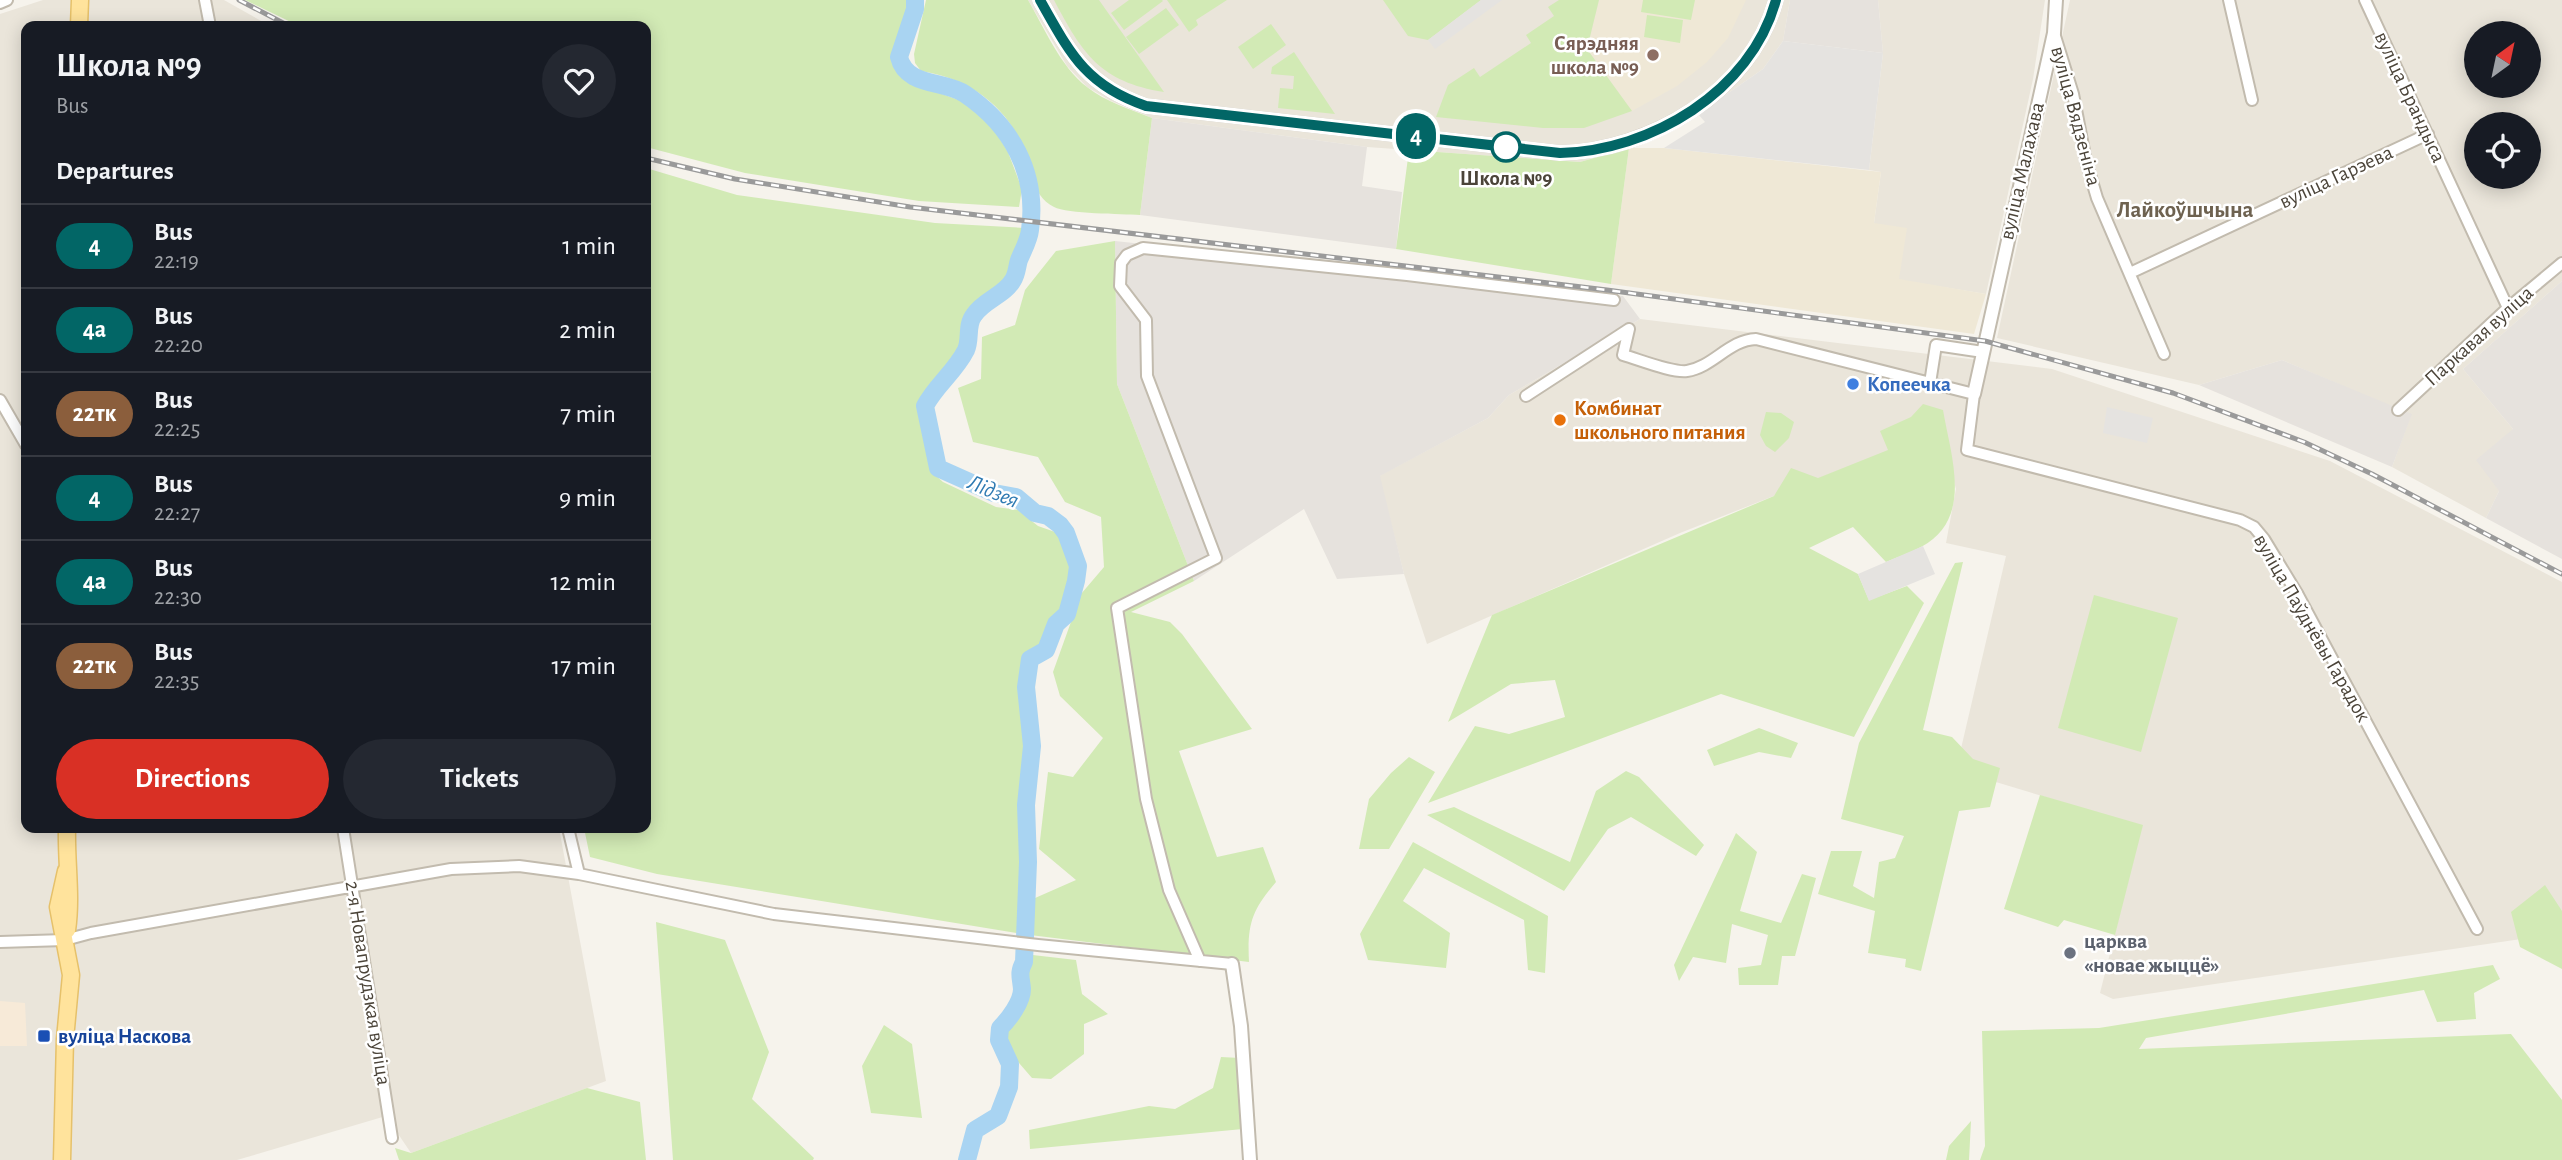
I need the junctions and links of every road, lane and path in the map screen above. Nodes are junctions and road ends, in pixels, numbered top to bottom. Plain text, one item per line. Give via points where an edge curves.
1 (7, 0) edge
2 (80, 0) edge
3 (205, 0) edge
4 (1040, 0) edge
5 (1776, 0) edge
6 (2056, 0) edge
7 (2229, 0) edge
8 (2365, 0) edge
9 (0, 3) edge
10 (79, 21) edge
11 (209, 21) edge
12 (2054, 33) junction
13 (2252, 100) dead end
14 (2428, 134) junction
15 (2562, 263) edge
16 (2130, 273) junction
17 (1614, 300) dead end
18 (2508, 307) junction
19 (1984, 347) junction
20 (2164, 354) dead end
21 (1930, 383) junction
22 (1974, 394) junction
23 (1526, 396) dead end
24 (0, 400) edge
25 (2398, 410) dead end
26 (21, 436) edge
27 (67, 833) edge
28 (343, 833) edge
29 (569, 833) edge
30 (579, 874) junction
31 (353, 887) junction
32 (2477, 929) dead end
33 (65, 940) junction
34 (0, 942) edge
35 (1200, 961) junction
36 (1232, 964) joint
37 (392, 1139) dead end
38 (62, 1160) edge
39 (1250, 1160) edge

1 - 9 street
2 - 10 main road
3 - 11 street
4 - 5 street via 1070,54 1086,71 1109,89 1146,106 1560,153 1609,147 1690,111 1746,61
6 - 12 street, вуліца Малахава
7 - 13 street
8 - 14 street, вуліца Брандыса
12 - 16 street, вуліца Вядзеніна via 2097,198
12 - 19 street, вуліца Малахава
14 - 16 street, вуліца Гарэева
14 - 18 street, вуліца Брандыса
15 - 18 street, Паркавая вуліца
16 - 20 street, вуліца Вядзеніна
17 - 35 street via 1143,247 1121,263 1120,286 1146,320 1147,376 1216,558 1117,608 1146,799 1169,890
18 - 25 street, Паркавая вуліца
19 - 21 street via 1936,345
19 - 22 street, вуліца Паўднёвы Гарадок
21 - 22 street
21 - 23 street via 1756,339 1743,340 1683,372 1623,355 1629,329
22 - 32 street, вуліца Паўднёвы Гарадок via 1967,450 2240,520 2264,538
24 - 26 street
27 - 33 main road via 71,906
28 - 31 street, 2-я Новапрудзкая вуліца
29 - 30 street
30 - 31 street via 519,866 451,869
30 - 35 street via 774,914
31 - 33 street
31 - 37 street, 2-я Новапрудзкая вуліца
33 - 34 street
33 - 38 main road via 71,975
35 - 36 street
36 - 39 street

